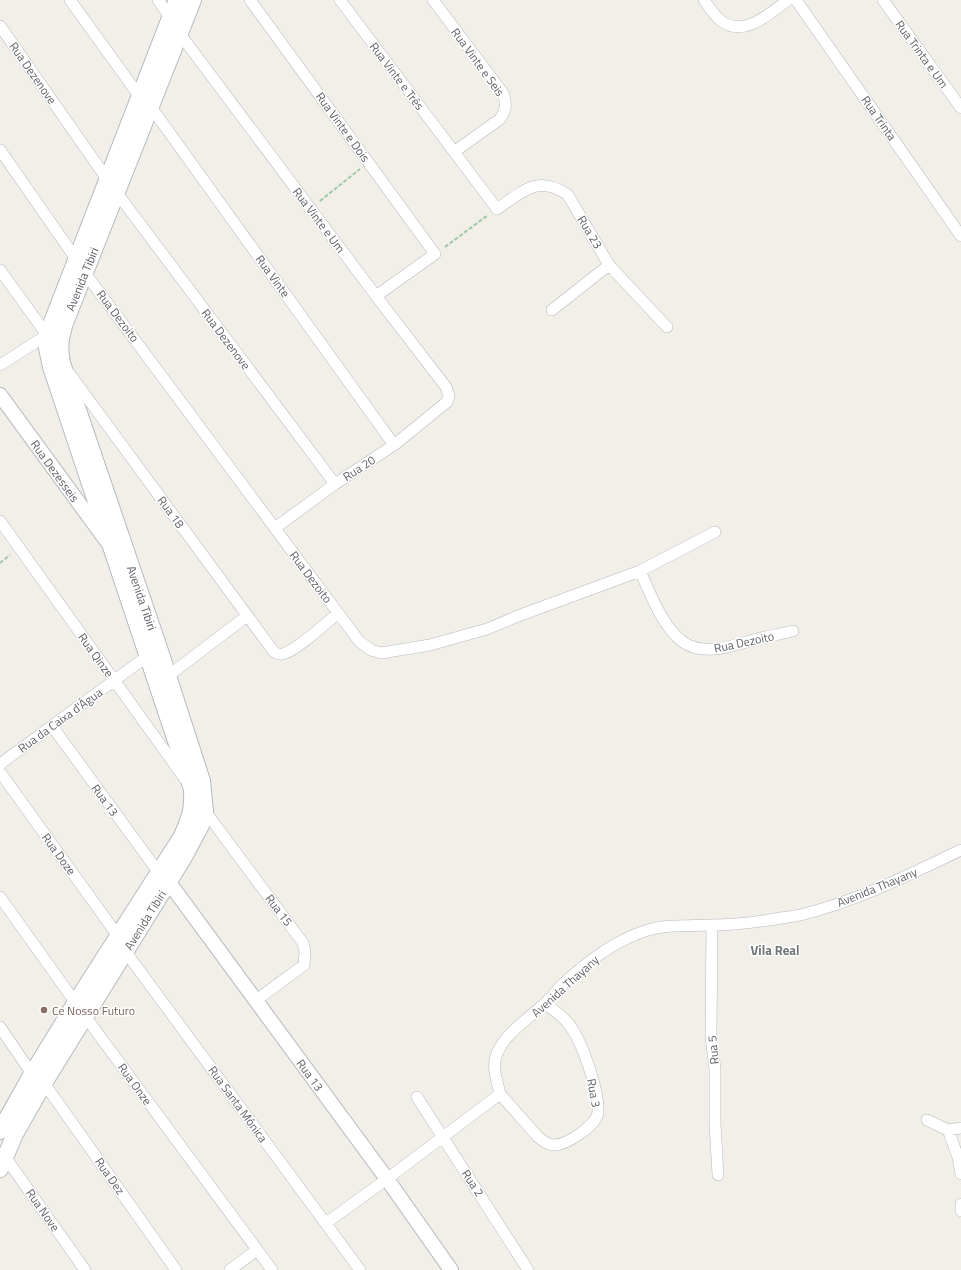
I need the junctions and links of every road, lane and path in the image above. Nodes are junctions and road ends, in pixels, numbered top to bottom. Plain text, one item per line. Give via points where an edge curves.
1 (70, 0) edge
2 (158, 0) edge
3 (177, 0) edge
4 (193, 0) edge
5 (250, 0) edge
6 (340, 0) edge
7 (433, 0) edge
8 (704, 0) edge
9 (788, 0) edge
10 (796, 0) edge
11 (884, 0) edge
12 (170, 17) junction
13 (0, 26) edge
14 (180, 34) junction
15 (145, 102) junction
16 (961, 108) edge
17 (133, 132) junction
18 (0, 150) edge
19 (454, 152) junction
20 (368, 163) junction
21 (107, 179) junction
22 (117, 193) junction
23 (311, 208) junction
24 (497, 209) junction
25 (961, 236) edge
26 (435, 254) junction
27 (610, 265) junction
28 (81, 266) junction
29 (0, 270) edge
30 (376, 296) junction
31 (552, 310) dead end
32 (667, 327) dead end
33 (48, 335) junction
34 (0, 365) edge
35 (56, 365) junction
36 (0, 395) edge
37 (442, 407) joint
38 (394, 445) junction
39 (335, 484) junction
40 (0, 521) edge
41 (275, 528) junction
42 (716, 532) dead end
43 (111, 546) junction
44 (640, 571) junction
45 (338, 613) junction
46 (247, 616) junction
47 (793, 632) dead end
48 (153, 653) junction
49 (168, 676) junction
50 (115, 680) junction
51 (52, 726) junction
52 (0, 764) edge
53 (0, 772) edge
54 (192, 789) junction
55 (205, 811) junction
56 (961, 850) edge
57 (164, 877) junction
58 (0, 897) edge
59 (712, 925) junction
60 (118, 936) junction
61 (125, 951) junction
62 (255, 1001) junction
63 (76, 1002) junction
64 (545, 1004) junction
65 (85, 1016) junction
66 (0, 1027) edge
67 (38, 1078) junction
68 (500, 1094) junction
69 (417, 1097) dead end
70 (927, 1120) dead end
71 (961, 1128) edge
72 (948, 1130) junction
73 (0, 1131) edge
74 (444, 1137) junction
75 (2, 1158) edge
76 (961, 1174) edge
77 (718, 1175) dead end
78 (387, 1179) junction
79 (961, 1204) edge
80 (961, 1211) edge
81 (326, 1223) junction
82 (257, 1250) junction
83 (85, 1270) edge
84 (176, 1270) edge
85 (230, 1270) edge
86 (272, 1270) edge
87 (360, 1270) edge
88 (451, 1270) edge
89 (528, 1270) edge

1 - 15 street, Rua Vinte
2 - 12 street
3 - 12 main road, Avenida Tibiri
4 - 14 main road, Avenida Tibiri
5 - 20 street, Rua Vinte e Dois
6 - 19 street, Rua Vinte e Três
7 - 19 street, Rua Vinte e Seis via 503,93 506,107 500,119
8 - 9 street via 720,20 739,27 748,26 762,19
10 - 25 street, Rua Trinta
11 - 16 street, Rua Trinta e Um
12 - 15 main road, Avenida Tibiri
13 - 21 street, Rua Dezenove
14 - 15 main road, Avenida Tibiri
14 - 23 street, Rua Vinte e Um
15 - 17 main road, Avenida Tibiri
15 - 38 street, Rua Vinte
17 - 21 main road, Avenida Tibiri
17 - 22 main road, Avenida Tibiri
18 - 28 street, Rua Dezoito
19 - 24 street
20 - 23 path
20 - 26 street, Rua Vinte e Dois
21 - 28 main road, Avenida Tibiri
22 - 28 main road, Avenida Tibiri
22 - 39 street, Rua Dezenove
23 - 30 street, Rua Vinte e Um
24 - 26 path
24 - 27 street, Rua 23 via 537,185 554,187 568,195
26 - 30 street
27 - 31 street
27 - 32 street, Rua 23
28 - 33 main road, Avenida Tibiri
28 - 35 main road, Avenida Tibiri via 61,334
28 - 41 street, Rua Dezoito
29 - 33 street
30 - 37 street, Rua Vinte e Um via 446,387 448,400
33 - 34 street
33 - 35 main road, Avenida Tibiri via 47,348
35 - 43 main road, Avenida Tibiri
35 - 46 street, Rua 18
35 - 48 main road, Avenida Tibiri
36 - 43 street, Rua Dezesseis
37 - 38 street, Rua 20
38 - 39 street, Rua 20
39 - 41 street, Rua 20
40 - 50 street, Rua Qinze
41 - 45 street, Rua Dezoito
42 - 44 street, Rua Dezoito
43 - 48 main road, Avenida Tibiri
44 - 45 street, Rua Dezoito via 487,629 398,651 381,653 371,650 359,641
44 - 47 street, Rua Dezoito via 669,628 689,645 710,649 724,648
45 - 46 street, Rua 18 via 294,649 282,654 274,652
46 - 49 street
48 - 49 main road, Avenida Tibiri
48 - 50 street, Rua da Caixa d'Água
48 - 54 main road, Avenida Tibiri
49 - 55 main road, Avenida Tibiri via 202,781
50 - 51 street, Rua da Caixa d'Água
50 - 54 street, Rua Qinze
51 - 52 street, Rua da Caixa d'Água
51 - 57 street, Rua 13
53 - 60 street, Rua Doze
54 - 57 main road, Avenida Tibiri via 193,805 190,817
55 - 57 main road, Avenida Tibiri via 184,857
55 - 62 street, Rua 15 via 303,943 306,952 304,965
56 - 59 street, Avenida Thayany via 855,899 804,914 759,922
57 - 60 main road, Avenida Tibiri
57 - 61 main road, Avenida Tibiri
57 - 62 street, Rua 13
58 - 63 street, Rua Onze
59 - 64 street, Avenida Thayany via 672,926 646,930 626,939 582,968
59 - 77 street, Rua 5 via 711,1036
60 - 61 street, Rua Santa Mônica
60 - 63 main road, Avenida Tibiri
61 - 65 main road, Avenida Tibiri
61 - 81 street, Rua Santa Mônica
62 - 78 street, Rua 13
63 - 65 street, Rua Onze
63 - 67 main road, Avenida Tibiri
64 - 68 street, Avenida Thayany via 506,1038 497,1054 494,1064
64 - 68 street, Rua 3 via 566,1020 579,1040 598,1101 597,1116 592,1124 568,1141 550,1145 538,1137
65 - 67 main road, Avenida Tibiri
65 - 82 street, Rua Onze
66 - 67 street, Rua Dez
67 - 73 main road, Avenida Tibiri
67 - 75 main road, Avenida Tibiri via 16,1134
67 - 84 street, Rua Dez
68 - 74 street
69 - 74 street, Rua 2
70 - 72 street
71 - 72 street
72 - 76 street via 958,1156
74 - 78 street
74 - 89 street, Rua 2
75 - 83 street, Rua Nove
78 - 81 street
78 - 88 street, Rua 13
79 - 80 street
81 - 87 street, Rua Santa Mônica
82 - 85 street
82 - 86 street, Rua Onze

